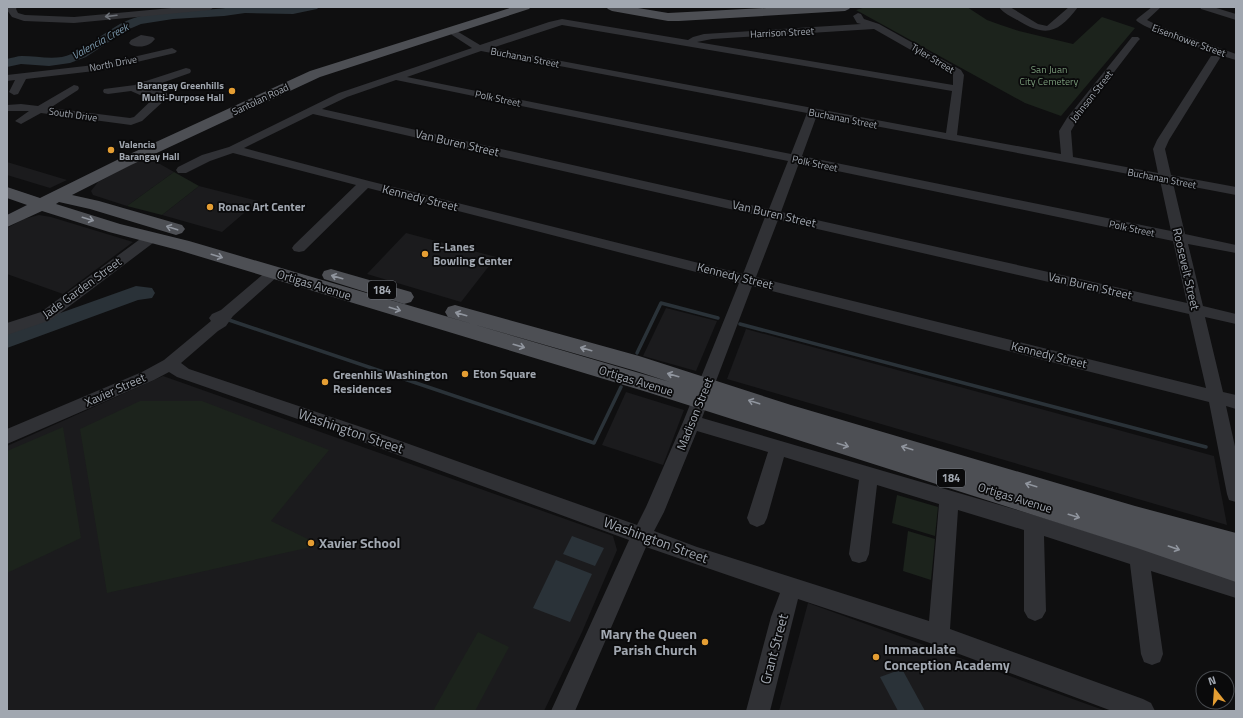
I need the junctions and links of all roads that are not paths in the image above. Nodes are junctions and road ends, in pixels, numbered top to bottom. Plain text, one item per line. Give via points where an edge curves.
1 (13, 7) edge
2 (210, 7) edge
3 (513, 7) edge
4 (525, 7) edge
5 (612, 7) edge
6 (845, 7) edge
7 (1002, 7) edge
8 (1074, 7) edge
9 (1157, 7) edge
10 (1204, 7) edge
11 (794, 8) edge
12 (1236, 17) edge
13 (874, 25) junction
14 (456, 33) dead end
15 (146, 37) dead end
16 (1135, 39) dead end
17 (690, 44) junction
18 (478, 48) junction
19 (172, 51) dead end
20 (150, 56) junction
21 (1236, 57) edge
22 (1215, 58) dead end
23 (186, 71) dead end
24 (22, 76) junction
25 (394, 77) junction
26 (7, 78) edge
27 (149, 87) junction
28 (74, 88) dead end
29 (958, 89) junction
30 (108, 91) dead end
31 (14, 92) dead end
32 (7, 108) edge
33 (40, 109) junction
34 (311, 110) junction
35 (813, 112) junction
36 (21, 121) dead end
37 (951, 138) junction
38 (233, 149) junction
39 (794, 159) junction
40 (1067, 160) junction
41 (182, 170) dead end
42 (93, 178) junction
43 (1166, 178) junction
44 (7, 183) edge
45 (365, 184) junction
46 (1236, 191) edge
47 (7, 192) edge
48 (44, 199) junction
49 (89, 204) junction
50 (7, 214) edge
51 (774, 214) junction
52 (7, 222) edge
53 (152, 237) junction
54 (1180, 238) junction
55 (299, 248) dead end
56 (1236, 249) edge
57 (273, 273) junction
58 (748, 279) junction
59 (1195, 310) junction
60 (1236, 319) edge
61 (7, 329) edge
62 (170, 364) junction
63 (628, 370) junction
64 (1216, 397) junction
65 (1236, 402) edge
66 (700, 403) junction
67 (7, 437) edge
68 (778, 448) junction
69 (869, 476) junction
70 (1236, 494) edge
71 (949, 499) junction
72 (756, 518) dead end
73 (1034, 524) junction
74 (641, 536) junction
75 (1236, 545) edge
76 (859, 554) dead end
77 (1139, 557) junction
78 (1236, 569) edge
79 (792, 587) junction
80 (1236, 588) edge
81 (1035, 611) dead end
82 (939, 636) junction
83 (1152, 654) dead end
84 (563, 711) edge
85 (758, 711) edge
86 (1143, 711) edge

2 -> 1 street via 74,20 24,18 15,15 11,9
3 - 48 main road, Santolan Road via 310,72 150,144
4 - 42 main road, Santolan Road via 315,74
5 - 11 main road via 668,17
6 - 11 main road
6 - 13 street, Tyler Street via 858,16 860,21
7 - 8 street via 1031,25 1048,28 1052,28
9 - 21 street, Eisenhower Street via 1141,18 1144,24
10 - 12 street
13 - 17 street, Harrison Street via 701,37 694,39
13 - 29 street, Tyler Street via 954,69 959,75
14 - 18 street, Buchanan Street
15 - 20 street
16 - 40 street, Johnson Street via 1065,131
17 - 18 street via 562,22
17 - 29 street
18 - 25 street
18 - 35 street, Buchanan Street
19 - 20 street, North Drive
20 - 24 street, North Drive via 103,67
22 - 43 street, Roosevelt Street via 1159,149
23 - 27 street
24 - 26 street, North Drive
24 - 31 street
25 - 34 street via 343,95
25 - 39 street, Polk Street
27 - 30 street via 141,91 136,88
27 - 33 street, South Drive via 162,93 163,97 131,122
28 - 33 street
29 - 37 street, Tyler Street
32 - 33 street, South Drive
33 - 36 street
34 - 38 street
34 - 51 street, Van Buren Street
35 - 37 street, Buchanan Street
35 - 39 street, Madison Street
37 - 40 street, Buchanan Street
38 - 41 street
38 - 45 street, Kennedy Street
39 - 51 street, Madison Street
39 - 54 street, Polk Street
40 - 43 street, Buchanan Street
42 - 48 main road, Santolan Road
42 - 49 main road via 80,190 82,199
43 - 46 street, Buchanan Street
43 - 54 street, Roosevelt Street
44 - 48 main road, 184
45 - 55 street
45 - 58 street, Kennedy Street
47 - 48 main road, 184
48 - 49 main road, Ortigas Avenue / 184
48 - 50 main road, Santolan Road
48 - 52 main road, Santolan Road
48 -> 53 main road, Ortigas Avenue / 184 via 116,228
63 -> 49 main road, Ortigas Avenue / 184 via 158,223
51 - 58 street, Madison Street
51 - 59 street, Van Buren Street
53 -> 57 main road, Ortigas Avenue / 184
53 - 61 street, Jade Garden Street via 46,316
54 - 56 street, Polk Street
54 - 59 street, Roosevelt Street
57 - 62 street, Xavier Street
57 -> 63 main road, Ortigas Avenue / 184
58 - 64 street, Kennedy Street
58 - 66 street, Madison Street
59 - 60 street, Van Buren Street
59 - 64 street, Roosevelt Street
62 - 67 street, Xavier Street
62 - 74 street, Washington Street via 183,373 358,433
63 - 66 main road, Ortigas Avenue / 184
64 - 65 street, Kennedy Street
64 - 70 street, Roosevelt Street
66 - 68 street
66 - 74 street, Madison Street via 654,512
75 -> 66 main road, Ortigas Avenue / 184
66 -> 78 main road, Ortigas Avenue / 184 via 1137,536
68 - 69 street
68 - 72 street
69 - 71 street
69 - 76 street
71 - 73 street
71 - 82 street
73 - 77 street
73 - 81 street
74 - 79 street, Washington Street
74 - 84 street, Madison Street
77 - 80 street
77 - 83 street
79 - 82 street, Washington Street
79 - 85 street, Grant Street
82 - 86 street, Washington Street

